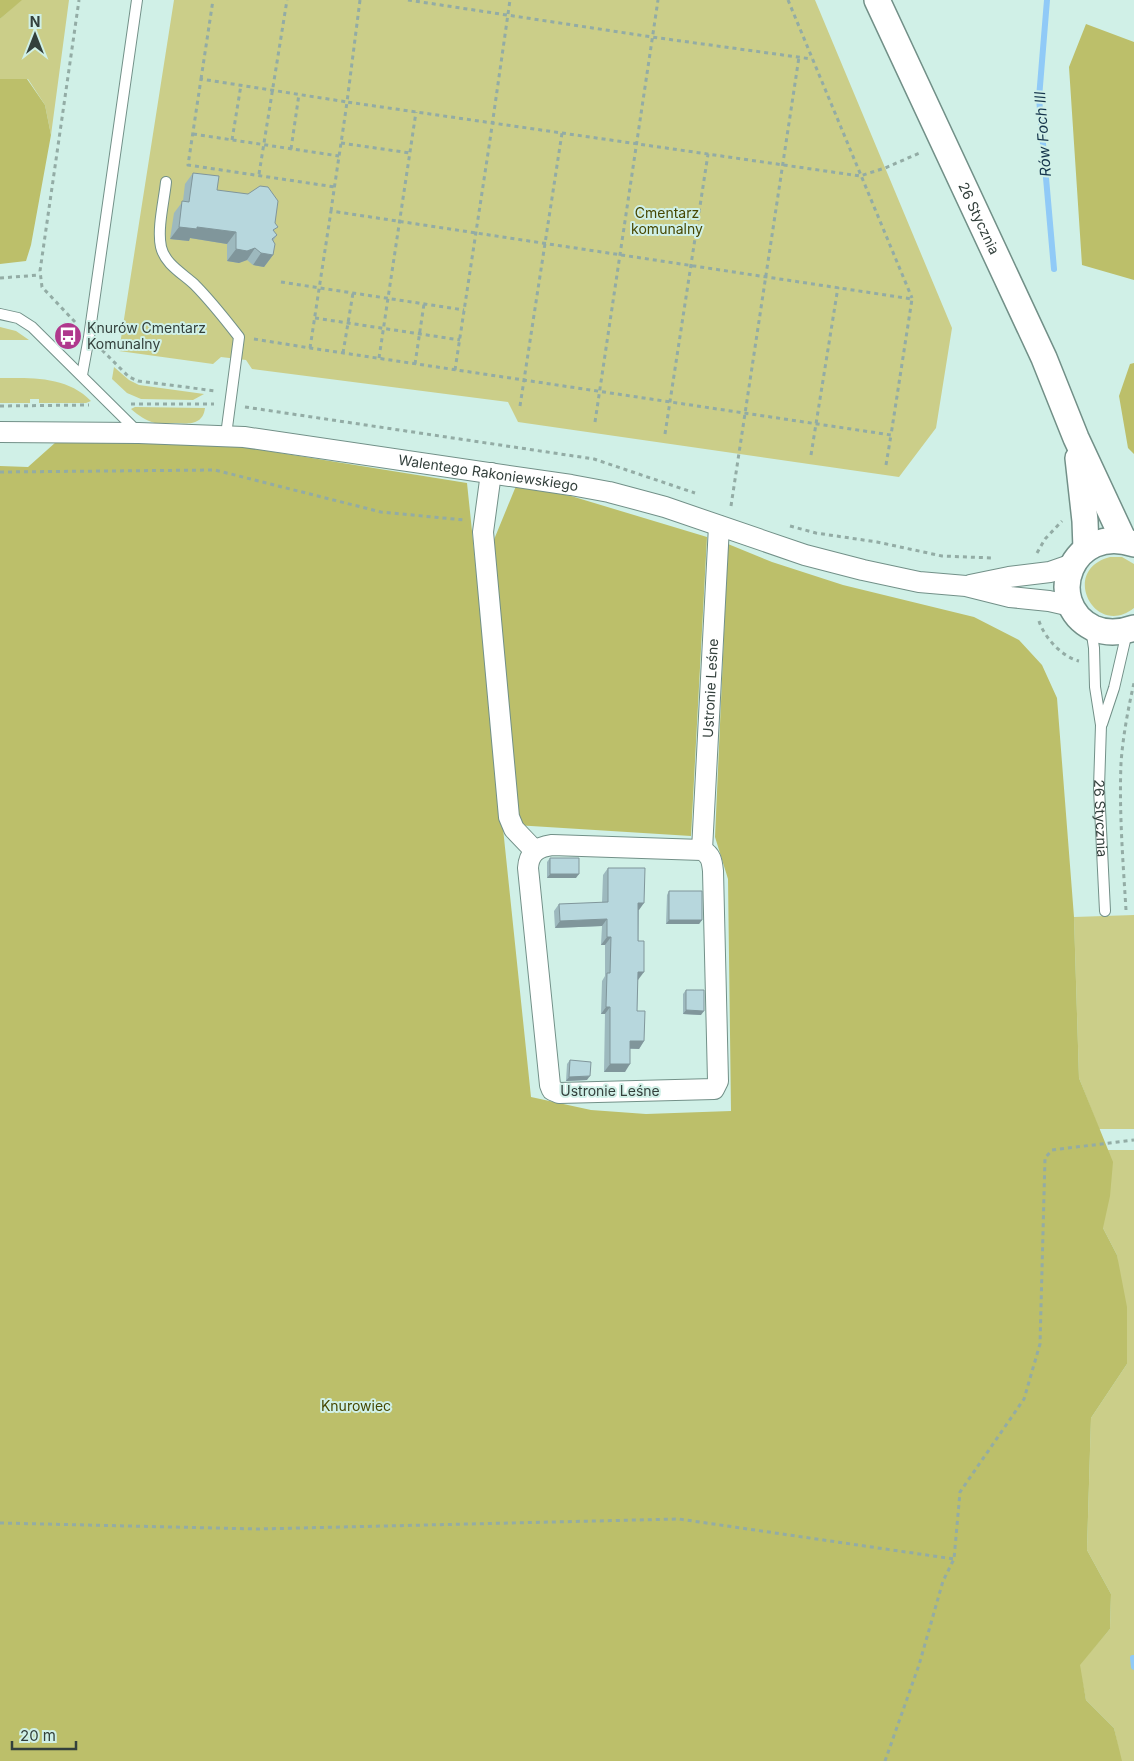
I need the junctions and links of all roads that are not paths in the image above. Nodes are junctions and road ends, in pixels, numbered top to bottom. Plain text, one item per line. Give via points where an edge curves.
1 (137, 0) edge
2 (878, 0) edge
3 (166, 182) dead end
4 (0, 314) edge
5 (82, 376) junction
6 (0, 432) edge
7 (139, 432) junction
8 (226, 435) junction
9 (1076, 438) junction
10 (491, 473) junction
11 (719, 526) junction
12 (1129, 543) edge
13 (1080, 556) junction
14 (966, 586) junction
15 (1072, 606) junction
16 (1091, 626) junction
17 (1130, 629) edge
18 (1101, 725) junction
19 (535, 850) junction
20 (702, 850) junction
21 (1105, 911) dead end

1 - 5 lane
2 - 9 street, 26 Stycznia via 1044,358
3 - 8 lane via 160,234 163,255 194,284 239,337
4 - 5 lane via 18,318 32,327
5 - 7 lane
6 - 7 street, Walentego Rakoniewskiego
7 - 8 street, Walentego Rakoniewskiego
8 - 10 street, Walentego Rakoniewskiego
9 - 12 street, 26 Stycznia
9 - 13 street, 26 Stycznia via 1085,520
10 - 11 street, Walentego Rakoniewskiego via 609,492
10 - 19 street via 483,532 509,817 514,829
11 - 14 street, Walentego Rakoniewskiego via 836,564 919,582
11 - 20 street, Ustronie Leśne
12 - 13 street via 1104,540
13 - 14 street, Walentego Rakoniewskiego via 1050,572
13 - 15 street, 26 Stycznia via 1069,574 1067,585
14 - 15 street, Walentego Rakoniewskiego via 1010,597
15 - 16 street via 1076,614
16 - 17 street via 1108,632
16 - 18 lane, 26 Stycznia
17 - 18 lane, 26 Stycznia
18 - 21 lane, 26 Stycznia via 1099,788
19 - 20 street via 552,845
19 - 20 street, Ustronie Leśne via 528,868 550,1085 559,1093 710,1090 717,1085 713,871 712,860

